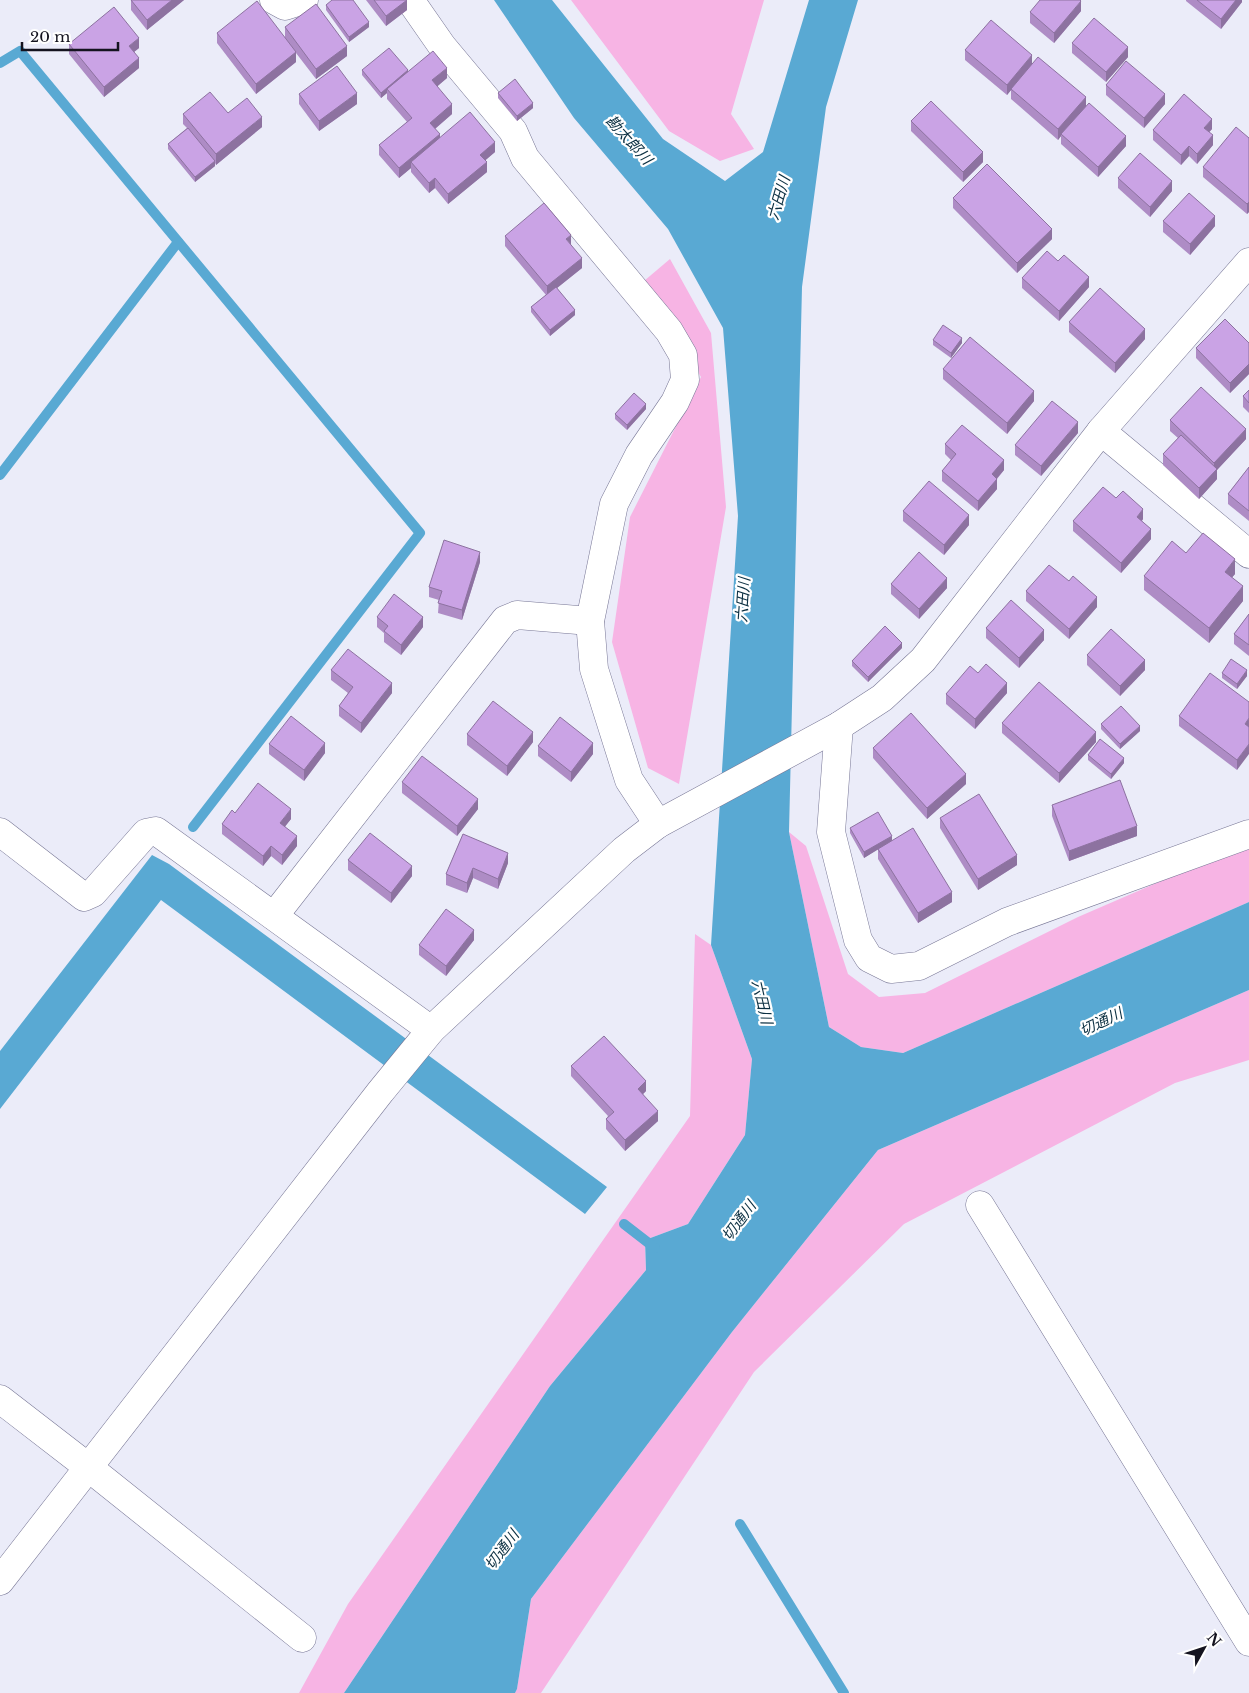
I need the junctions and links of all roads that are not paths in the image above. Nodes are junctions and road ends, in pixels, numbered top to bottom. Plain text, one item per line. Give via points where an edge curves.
1 (274, 0) edge
2 (304, 0) edge
3 (410, 0) edge
4 (1249, 262) edge
5 (1101, 431) junction
6 (1249, 554) edge
7 (590, 621) junction
8 (835, 728) junction
9 (669, 818) junction
10 (0, 832) edge
11 (1249, 834) edge
12 (274, 916) junction
13 (427, 1036) junction
14 (980, 1205) dead end
15 (0, 1399) edge
16 (88, 1467) junction
17 (0, 1581) edge
18 (302, 1638) dead end
19 (1249, 1642) edge

1 - 2 street via 285,6
3 - 7 street via 442,46 513,131 525,158 669,331 683,354 685,380 675,402 639,455 614,504
4 - 5 street
5 - 6 street
5 - 8 street via 923,660 882,698
7 - 9 street via 594,669 629,780
7 - 12 street via 517,614 505,620
8 - 9 street
8 - 11 street via 831,832 858,940 869,958 891,969 918,966 1007,922
9 - 13 street via 624,850
10 - 12 street via 84,897 93,893 146,833 156,831
12 - 13 street
13 - 16 street
14 - 19 street
15 - 16 street
16 - 17 street
16 - 18 street

